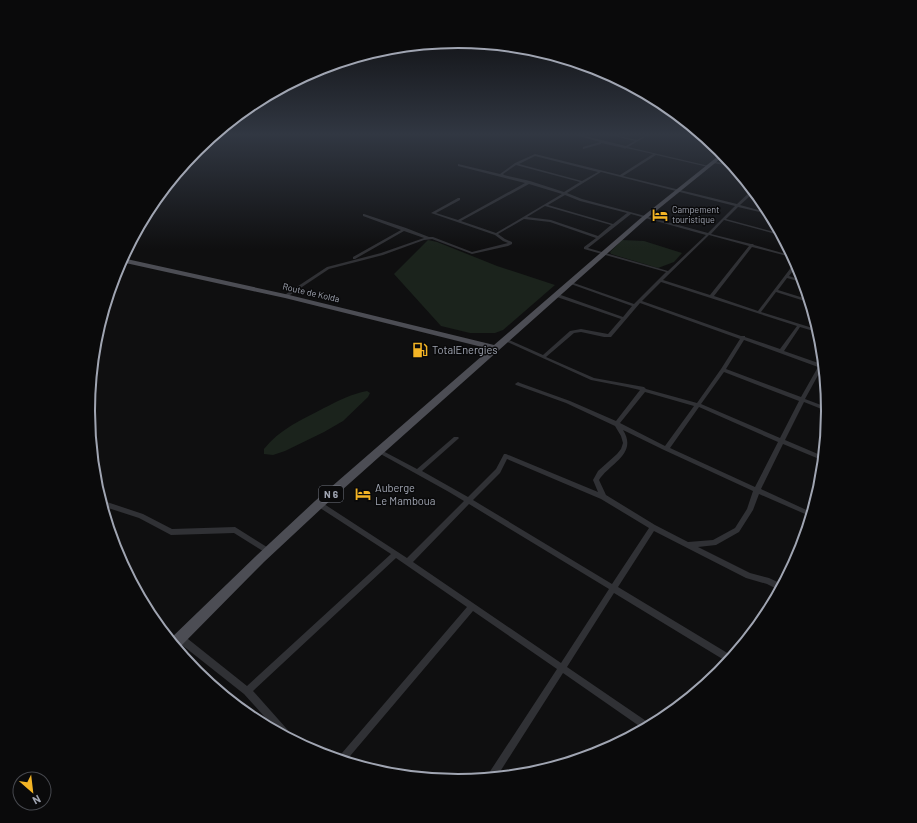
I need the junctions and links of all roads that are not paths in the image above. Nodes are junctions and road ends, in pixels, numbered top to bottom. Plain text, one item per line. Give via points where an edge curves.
1 (488, 172) edge
2 (503, 172) edge
3 (547, 172) edge
4 (600, 172) edge
5 (602, 172) edge
6 (627, 172) edge
7 (701, 172) edge
8 (503, 176) junction
9 (621, 176) junction
10 (529, 182) junction
11 (582, 182) junction
12 (680, 190) junction
13 (565, 193) junction
14 (749, 195) edge
15 (459, 199) dead end
16 (545, 204) junction
17 (737, 205) junction
18 (762, 212) edge
19 (629, 214) junction
20 (364, 215) dead end
21 (523, 218) junction
22 (644, 218) junction
23 (723, 219) junction
24 (458, 221) junction
25 (614, 225) junction
26 (404, 229) junction
27 (775, 233) edge
28 (496, 234) junction
29 (709, 234) junction
30 (598, 237) junction
31 (430, 238) junction
32 (752, 246) junction
33 (604, 253) junction
34 (787, 255) edge
35 (128, 261) edge
36 (344, 263) junction
37 (792, 268) edge
38 (669, 272) junction
39 (786, 276) junction
40 (797, 280) edge
41 (661, 281) junction
42 (570, 283) junction
43 (776, 291) junction
44 (556, 295) junction
45 (285, 296) junction
46 (711, 297) junction
47 (805, 300) edge
48 (639, 302) junction
49 (635, 306) junction
50 (759, 312) junction
51 (624, 319) junction
52 (799, 326) junction
53 (813, 330) edge
54 (743, 337) junction
55 (505, 340) junction
56 (495, 348) junction
57 (781, 351) junction
58 (543, 357) junction
59 (819, 365) edge
60 (723, 370) junction
61 (820, 371) edge
62 (518, 384) dead end
63 (644, 390) junction
64 (802, 400) junction
65 (698, 404) junction
66 (822, 407) edge
67 (617, 424) junction
68 (456, 438) dead end
69 (782, 442) junction
70 (666, 449) junction
71 (379, 451) junction
72 (819, 457) edge
73 (417, 472) junction
74 (757, 490) junction
75 (603, 497) junction
76 (468, 501) junction
77 (320, 504) junction
78 (107, 505) edge
79 (808, 513) edge
80 (653, 527) junction
81 (688, 544) junction
82 (268, 551) junction
83 (396, 554) junction
84 (408, 562) junction
85 (777, 585) edge
86 (613, 587) junction
87 (472, 606) junction
88 (177, 642) edge
89 (178, 643) edge
90 (727, 657) edge
91 (561, 667) junction
92 (247, 691) junction
93 (643, 724) edge
94 (280, 728) edge
95 (344, 757) edge
96 (494, 773) edge

1 - 8 street
2 - 8 street via 501,174
3 - 11 street
4 - 11 street
5 - 9 street
6 - 9 street
7 - 12 main road
8 - 10 street
9 - 12 street
10 - 13 street
10 - 24 street
11 - 13 street
12 - 17 street
12 - 22 main road
13 - 16 street
13 - 19 street
14 - 17 street
15 - 24 street via 433,213
16 - 21 street
16 - 25 street
17 - 18 street
17 - 23 street
19 - 22 street
19 - 25 street
20 - 26 street
21 - 28 street
21 - 30 street via 550,221
22 - 29 street
22 - 33 main road
23 - 27 street
23 - 29 street
24 - 28 street
25 - 30 street
26 - 31 street
26 - 36 street
28 - 31 street via 511,243 477,253
29 - 32 street
29 - 38 street
30 - 33 street via 585,248
31 - 36 street
32 - 34 street
32 - 46 street
33 - 38 street
33 - 42 main road
35 - 45 main road, Route de Kolda
36 - 45 street via 328,268
37 - 39 street
38 - 41 street
39 - 40 street
39 - 43 street
41 - 46 street
41 - 48 street
42 - 44 main road
42 - 49 street
43 - 47 street
43 - 50 street
44 - 51 street
44 - 55 main road
45 - 56 main road, Route de Kolda
46 - 50 street
48 - 49 street
48 - 54 street
49 - 51 street
50 - 52 street
51 - 58 street via 609,336 582,330 572,332
52 - 53 street
52 - 57 street
54 - 57 street
54 - 60 street
55 - 56 main road
55 - 58 street
56 - 71 main road, N 6
57 - 59 street
58 - 63 street via 593,379
60 - 64 street
60 - 65 street
61 - 64 street
62 - 67 street via 568,402
63 - 65 street
63 - 67 street
64 - 66 street
64 - 69 street
65 - 69 street
65 - 70 street
67 - 70 street
67 - 75 street via 625,434 626,444 616,461 604,469 596,480
68 - 73 street
69 - 72 street
69 - 74 street
70 - 74 street
71 - 73 street
71 - 77 main road, N 6
73 - 76 street
74 - 79 street
74 - 81 street via 750,510 737,530 714,543
75 - 76 street via 506,456 498,471
75 - 80 street
76 - 84 street
76 - 86 street
77 - 82 main road, N 6
77 - 83 street
78 - 82 street via 141,516 171,532 235,530
80 - 81 street
80 - 86 street
81 - 85 street via 749,576
82 - 88 main road, N 6
83 - 84 street
83 - 92 street
84 - 87 street
86 - 90 street
86 - 91 street
87 - 91 street
87 - 95 street
89 - 92 street
91 - 93 street
91 - 96 street
92 - 94 street

